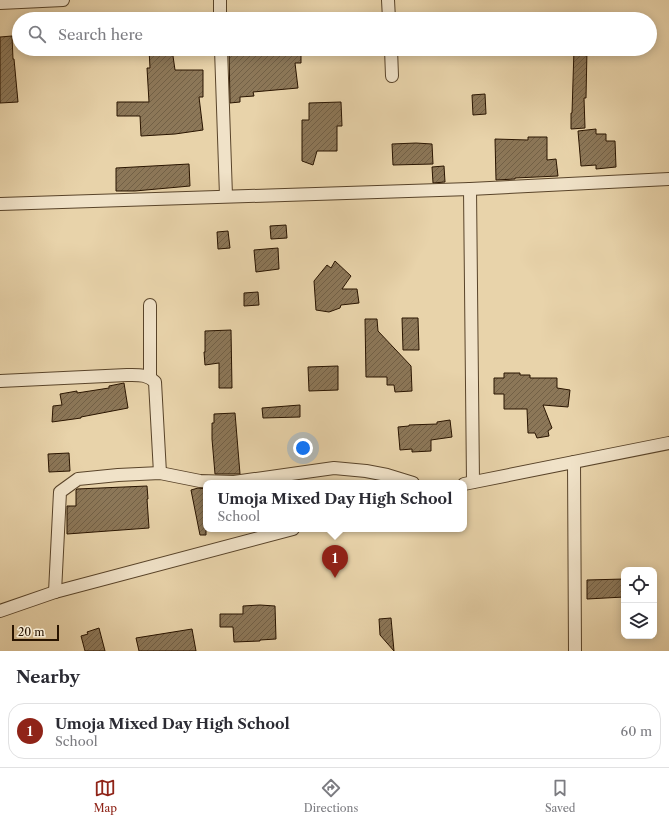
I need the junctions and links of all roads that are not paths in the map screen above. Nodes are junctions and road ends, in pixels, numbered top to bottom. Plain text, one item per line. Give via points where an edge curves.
1 (63, 0) edge
2 (220, 0) edge
3 (388, 0) edge
4 (0, 4) edge
5 (220, 12) edge
6 (389, 12) edge
7 (221, 56) edge
8 (391, 56) edge
9 (392, 76) dead end
10 (669, 179) edge
11 (470, 189) junction
12 (226, 196) junction
13 (0, 204) edge
14 (150, 305) dead end
15 (150, 377) junction
16 (0, 381) edge
17 (669, 442) edge
18 (574, 462) junction
19 (160, 474) junction
20 (248, 480) edge
21 (403, 480) edge
22 (203, 481) edge
23 (469, 483) edge
24 (282, 532) edge
25 (55, 592) junction
26 (0, 611) edge
27 (575, 651) edge

1 - 4 street
2 - 5 street
3 - 6 street
7 - 12 street
8 - 9 street
10 - 11 street
11 - 12 street
11 - 23 street
12 - 13 street
14 - 15 street
15 - 16 street via 127,375
15 - 19 street via 155,382
17 - 18 street
18 - 23 street
18 - 27 street
19 - 22 street
19 - 25 street via 78,479 60,492
20 - 21 street via 334,468 366,471
24 - 25 street
25 - 26 street

